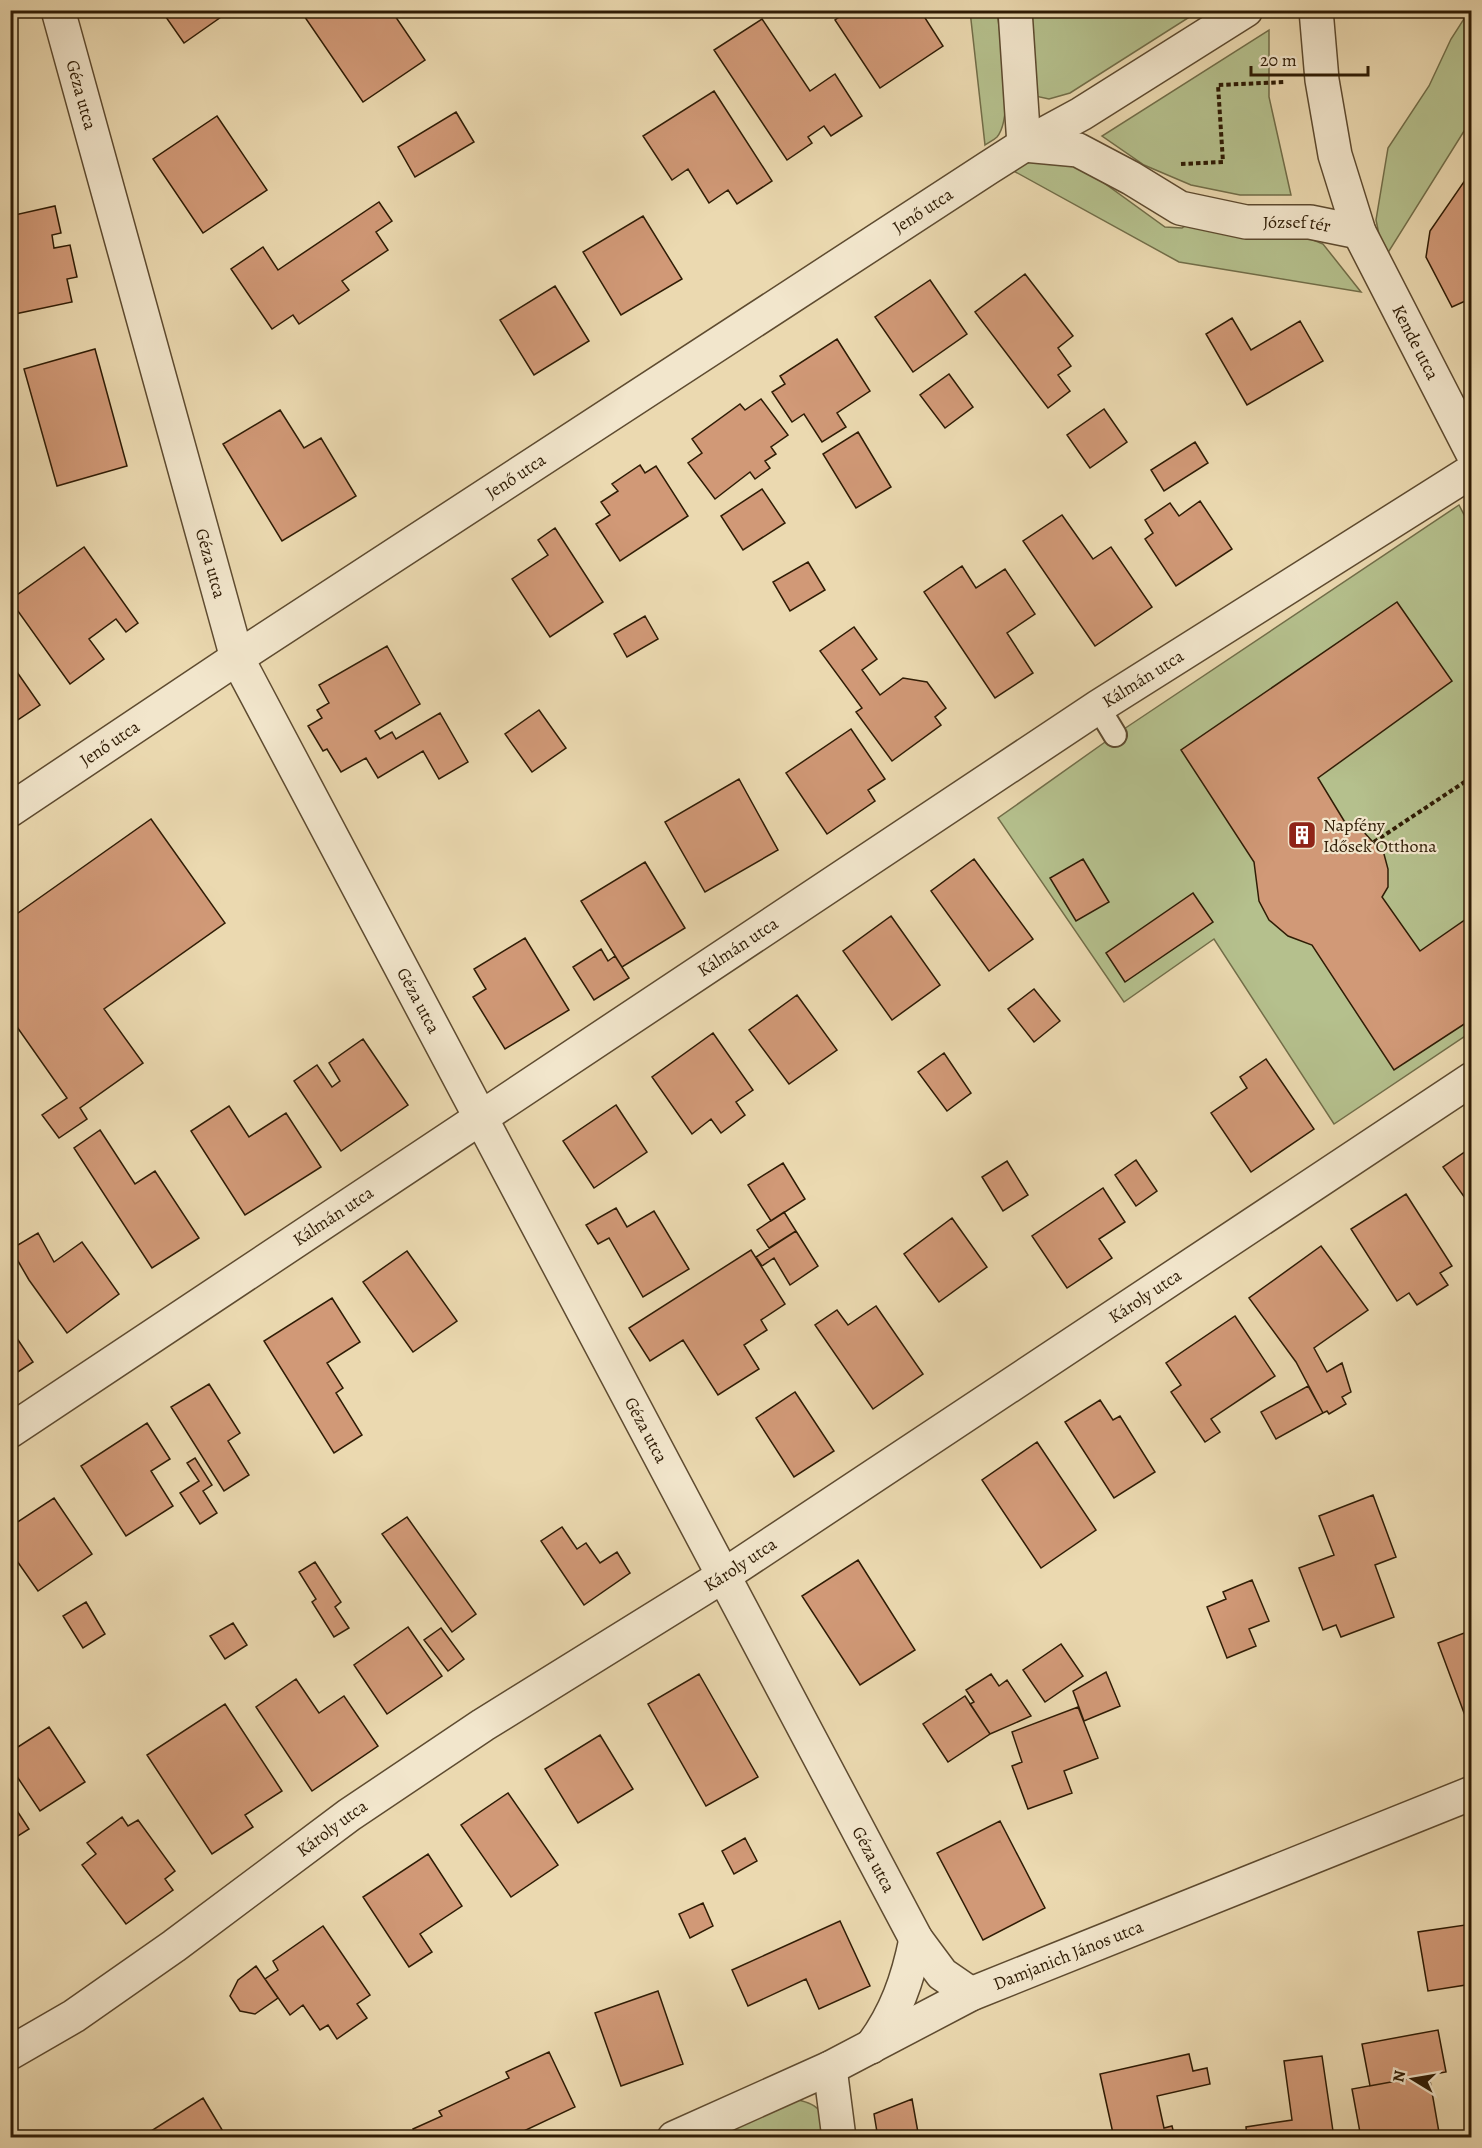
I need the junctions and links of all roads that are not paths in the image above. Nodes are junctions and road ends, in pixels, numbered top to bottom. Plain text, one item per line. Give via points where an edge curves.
1 (58, 10) edge
2 (1015, 10) edge
3 (1246, 10) edge
4 (1316, 10) edge
5 (1024, 145) junction
6 (1359, 232) junction
7 (1472, 452) edge
8 (1472, 471) edge
9 (237, 658) junction
10 (1098, 707) junction
11 (1116, 735) dead end
12 (10, 810) edge
13 (1472, 1079) edge
14 (480, 1117) junction
15 (10, 1431) edge
16 (723, 1576) junction
17 (1472, 1793) edge
18 (915, 1939) junction
19 (971, 1994) junction
20 (870, 2048) junction
21 (10, 2053) edge
22 (831, 2068) junction
23 (674, 2138) edge
24 (839, 2138) edge

1 - 9 street, Géza utca
2 - 5 street
3 - 5 street via 1081,114
4 - 6 street, József tér via 1322,80 1335,155
5 - 6 street, József tér via 1078,150 1180,208 1246,222 1310,222
5 - 9 street, Jenő utca
6 - 7 street, Kende utca
8 - 10 street, Kálmán utca
9 - 12 street, Jenő utca
9 - 14 street, Géza utca
10 - 11 lane
10 - 14 street, Kálmán utca
13 - 16 street, Károly utca
14 - 15 street, Kálmán utca
14 - 16 street, Géza utca
16 - 18 street, Géza utca
16 - 21 street, Károly utca via 435,1757 349,1815 165,1953 74,2016
17 - 19 street, Damjanich János utca
18 - 19 street, Géza utca via 942,1974
18 - 20 street via 898,2003
19 - 20 street, Damjanich János utca
20 - 22 street, Damjanich János utca
22 - 23 street, Damjanich János utca
22 - 24 street

